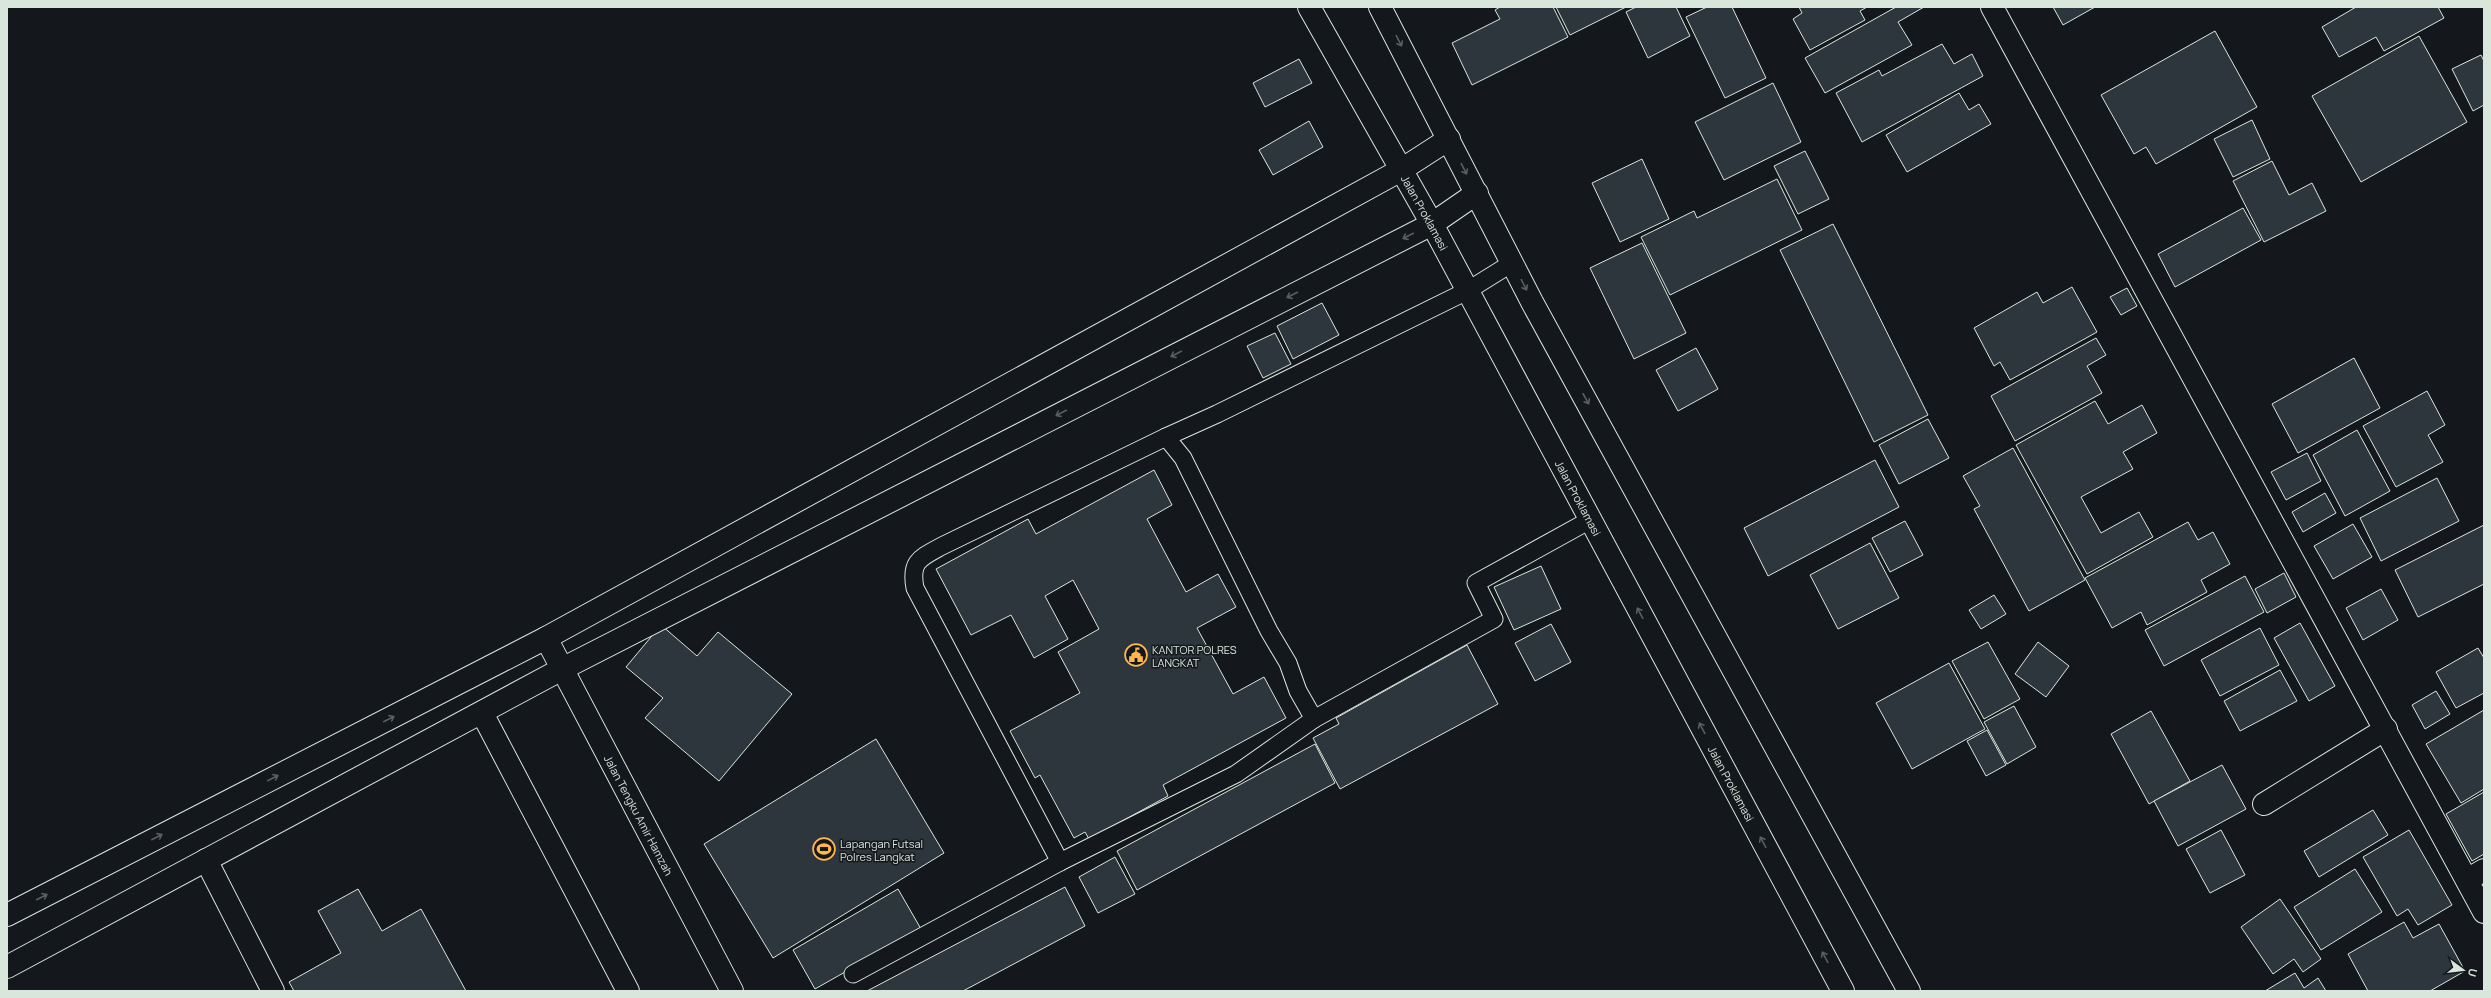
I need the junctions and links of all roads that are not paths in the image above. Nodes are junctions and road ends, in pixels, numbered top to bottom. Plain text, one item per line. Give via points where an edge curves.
1 (1310, 7) edge
2 (1380, 7) edge
3 (1992, 7) edge
4 (1449, 138) junction
5 (1401, 170) junction
6 (1476, 193) junction
7 (1432, 224) junction
8 (1512, 263) junction
9 (1467, 291) junction
10 (1166, 436) junction
11 (1590, 520) junction
12 (546, 638) junction
13 (562, 669) junction
14 (482, 713) junction
15 (1314, 719) junction
16 (2386, 729) junction
17 (2264, 804) dead end
18 (206, 860) junction
19 (1060, 862) junction
20 (2475, 875) edge
21 (2484, 912) edge
22 (7, 915) edge
23 (7, 967) edge
24 (853, 974) dead end
25 (273, 991) edge
26 (628, 991) edge
27 (732, 991) edge
28 (1843, 991) edge
29 (1909, 991) edge

1 - 5 street, Jalan Proklamasi
2 -> 4 street
3 - 16 street
4 - 5 street
4 -> 6 street
5 - 7 street, Jalan Proklamasi
5 - 12 street
6 - 7 street
6 - 8 street
7 - 9 street, Jalan Proklamasi
7 -> 13 street
8 - 9 lane
8 -> 29 street
9 - 10 lane via 1217,414
9 - 11 street, Jalan Proklamasi
10 - 15 lane via 1183,458
10 - 19 lane via 942,546 918,560 912,572 915,588
11 - 15 lane via 1476,583 1494,619
28 -> 11 street, Jalan Proklamasi
12 - 13 street, Jalan Tengku Amir Hamzah
22 -> 12 street
13 - 14 street
13 - 27 street, Jalan Tengku Amir Hamzah
14 - 18 street
14 - 26 street
15 - 19 lane via 1236,774
16 - 17 street
16 - 20 street
18 - 23 street
18 - 25 street
19 - 24 lane
20 - 21 street

